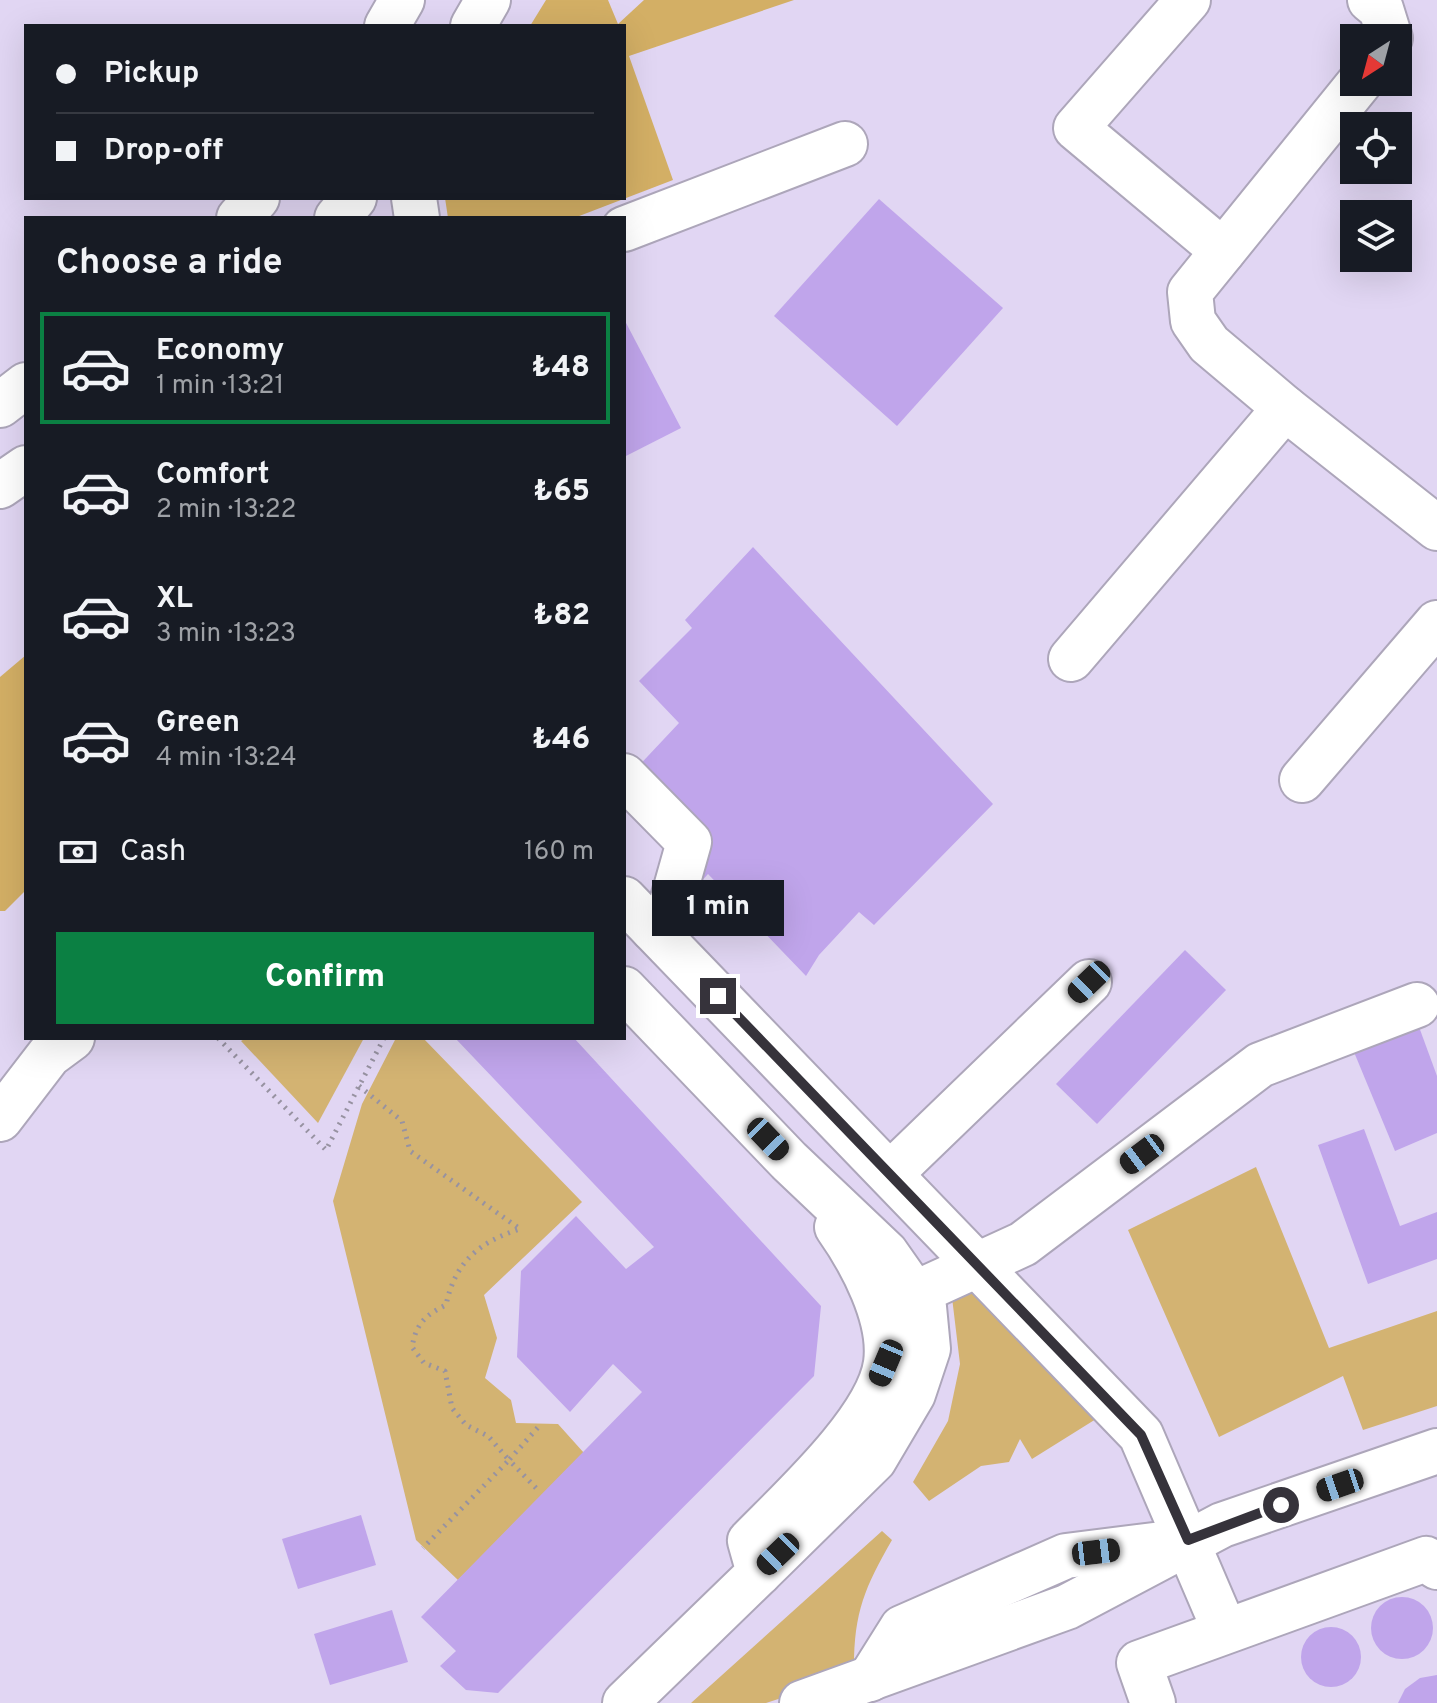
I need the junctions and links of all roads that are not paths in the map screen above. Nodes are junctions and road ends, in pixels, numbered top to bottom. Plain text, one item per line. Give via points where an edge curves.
1 (402, 0) edge
2 (488, 0) edge
3 (1188, 0) edge
4 (1370, 0) edge
5 (388, 24) edge
6 (474, 24) edge
7 (1386, 24) edge
8 (1349, 96) edge
9 (845, 144) dead end
10 (255, 200) edge
11 (352, 200) edge
12 (241, 216) edge
13 (339, 216) edge
14 (626, 228) edge
15 (1223, 251) junction
16 (24, 387) edge
17 (0, 405) edge
18 (1285, 408) junction
19 (24, 469) edge
20 (0, 486) edge
21 (1437, 528) edge
22 (1437, 623) edge
23 (1071, 659) dead end
24 (626, 778) edge
25 (1302, 780) dead end
26 (639, 914) edge
27 (1089, 982) dead end
28 (626, 991) edge
29 (1417, 1005) dead end
30 (69, 1040) edge
31 (0, 1119) edge
32 (890, 1174) junction
33 (979, 1264) junction
34 (898, 1301) junction
35 (1437, 1451) edge
36 (1188, 1540) junction
37 (1437, 1567) edge
38 (1225, 1631) junction
39 (625, 1703) edge
40 (802, 1703) edge
41 (1153, 1703) edge

1 - 5 street
2 - 6 street
3 - 15 street via 1076,128
4 - 7 street via 1381,9
8 - 15 street
9 - 14 street
10 - 12 street
11 - 13 street
15 - 18 street via 1190,292 1193,321 1209,344
16 - 17 street
18 - 21 street
18 - 23 street
19 - 20 street
22 - 25 street
24 - 26 street via 689,842 669,913
26 - 32 street
27 - 32 street
28 - 34 street via 789,1161
29 - 33 street via 1260,1065 1023,1244
30 - 31 street via 49,1055
32 - 33 street
33 - 34 street
33 - 36 street via 1141,1435
34 - 39 street via 886,1363 872,1397 837,1452 750,1541 759,1573
35 - 36 street
36 - 38 street
36 - 40 street via 1067,1607
37 - 38 street via 1426,1559
38 - 41 street via 1139,1663

